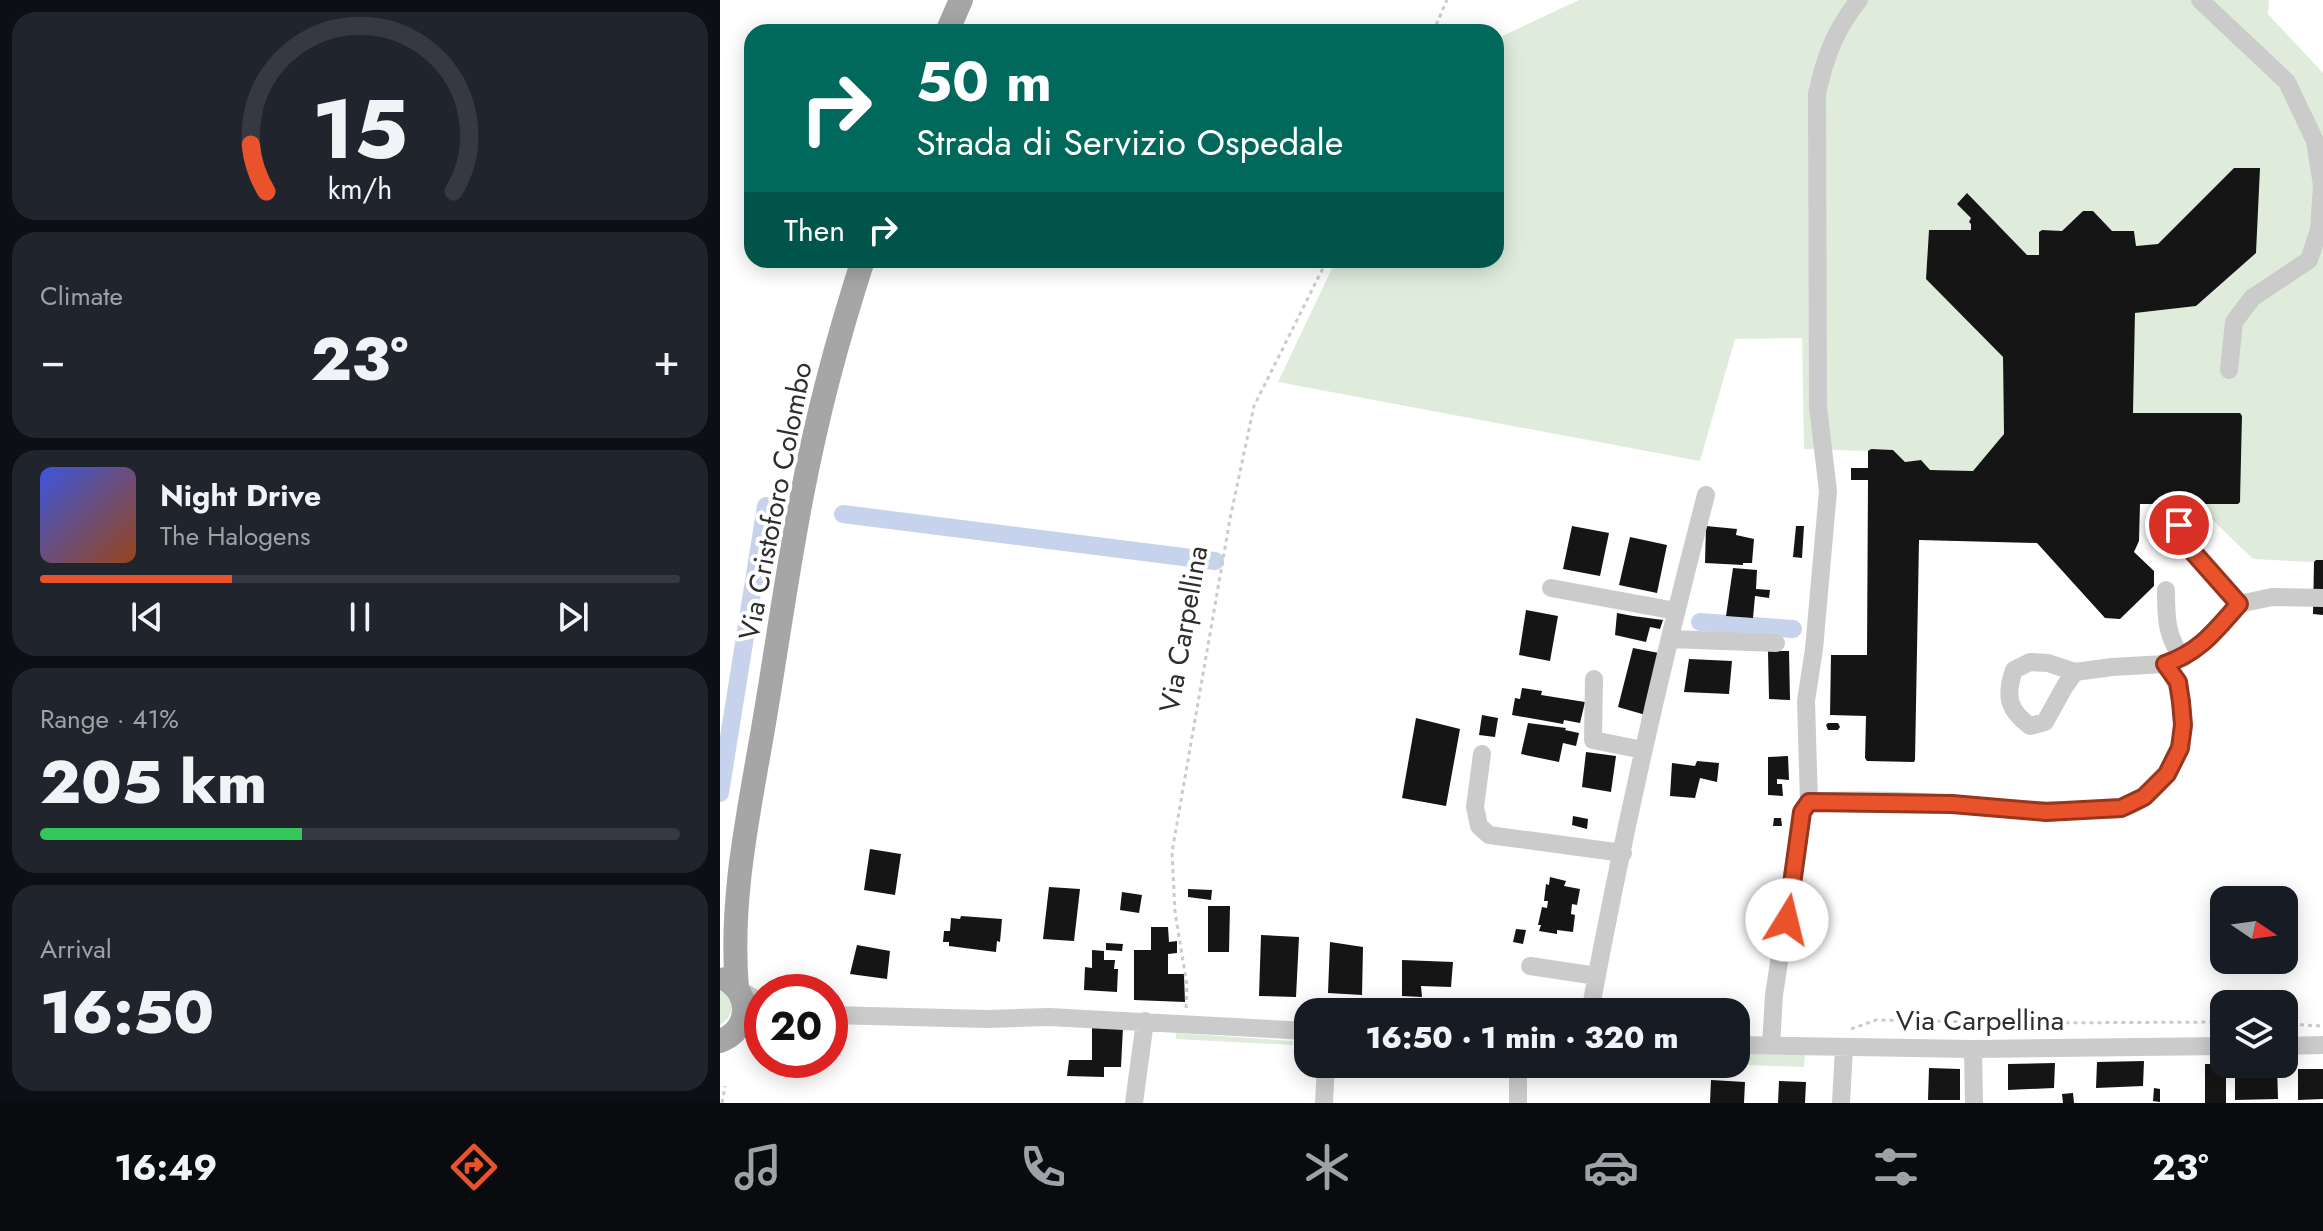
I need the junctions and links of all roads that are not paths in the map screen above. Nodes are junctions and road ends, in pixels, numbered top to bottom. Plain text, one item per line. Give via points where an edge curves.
1 (961, 0) edge
2 (1859, 0) edge
3 (2200, 0) edge
4 (950, 24) edge
5 (861, 268) edge
6 (2229, 370) dead end
7 (1706, 495) dead end
8 (2179, 525) dead end
9 (1551, 588) dead end
10 (2166, 590) dead end
11 (2323, 598) edge
12 (2239, 604) junction
13 (1676, 611) junction
14 (1670, 639) junction
15 (1776, 643) dead end
16 (2183, 658) junction
17 (2165, 664) junction
18 (2075, 672) dead end
19 (1594, 679) dead end
20 (1643, 750) junction
21 (1482, 754) dead end
22 (1809, 802) junction
23 (741, 850) junction
24 (1623, 853) junction
25 (720, 917) edge
26 (1530, 966) dead end
27 (1597, 976) junction
28 (729, 983) edge
29 (1593, 998) edge
30 (848, 1015) edge
31 (1145, 1021) junction
32 (1294, 1030) edge
33 (734, 1037) edge
34 (1846, 1039) junction
35 (1750, 1045) edge
36 (2323, 1045) edge
37 (1771, 1046) junction
38 (2210, 1046) edge
39 (2298, 1046) edge
40 (1973, 1049) junction
41 (1325, 1078) edge
42 (1518, 1078) edge
43 (1134, 1103) edge
44 (1324, 1103) edge
45 (1518, 1103) edge
46 (1841, 1103) edge
47 (1974, 1103) edge

1 - 4 main road
2 - 22 street via 1823,63 1817,94 1818,407 1828,491 1806,701
3 - 6 street via 2287,82 2315,141 2322,185 2319,230 2309,260 2252,298 2234,322
5 - 23 main road, Via Cristoforo Colombo via 802,492
7 - 13 street
8 - 12 street via 2193,552
9 - 13 street
10 - 16 street via 2169,636
11 - 12 street via 2272,597
12 - 16 street
13 - 14 street
14 - 15 street
14 - 20 street
16 - 17 street
17 - 18 street
17 - 22 street via 2178,682 2180,748 2167,774 2144,797 2121,808 2046,812 1952,804
19 - 20 street via 1593,740
20 - 24 street
21 - 24 street via 1475,807 1479,826 1489,835
22 - 37 street via 1802,812
23 - 25 main road, Via Cristoforo Colombo
23 - 28 main road, Via Cristoforo Colombo
24 - 27 street
26 - 27 street
27 - 29 street
28 - 33 main road, Via Cristoforo Colombo via 745,1007
30 - 31 street
31 - 32 street
31 - 43 street
34 - 37 street, Via Carpellina
34 - 40 street, Via Carpellina
34 - 46 street
35 - 37 street, Via Carpellina
36 - 39 street
38 - 40 street, Via Carpellina
40 - 47 street
41 - 44 street
42 - 45 street

